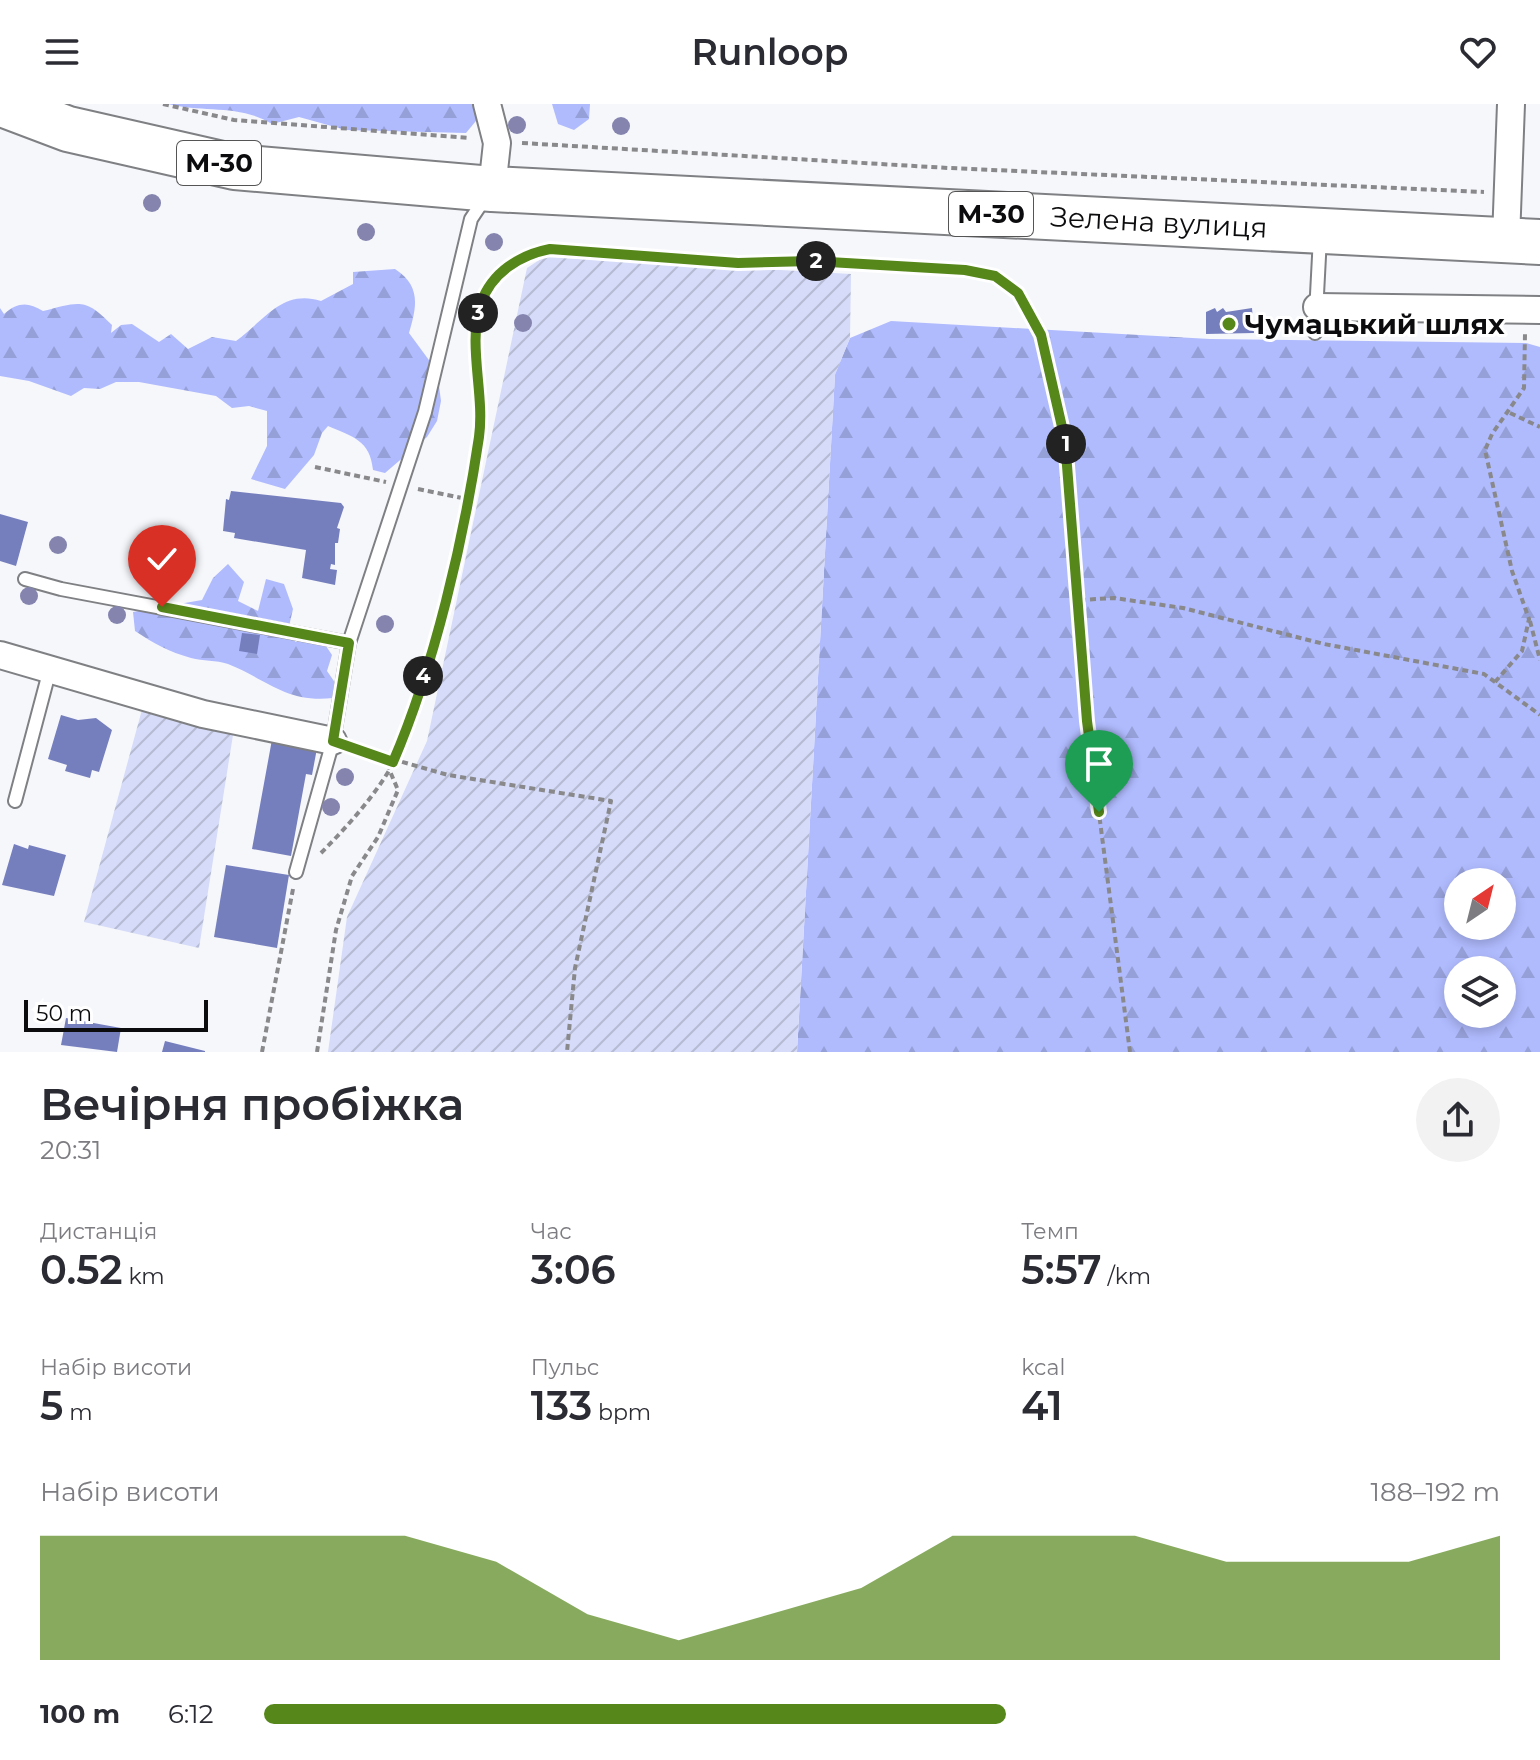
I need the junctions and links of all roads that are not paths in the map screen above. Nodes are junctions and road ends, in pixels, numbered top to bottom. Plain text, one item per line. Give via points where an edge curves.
1 (2, 104) edge
2 (487, 104) edge
3 (1511, 104) edge
4 (492, 189) junction
5 (1321, 230) junction
6 (1523, 240) edge
7 (1533, 310) edge
8 (1316, 320) joint
9 (25, 579) dead end
10 (349, 643) junction
11 (0, 655) edge
12 (51, 668) junction
13 (333, 741) junction
14 (15, 801) dead end
15 (296, 872) road end

1 - 4 highway, Зелена вулиця / М-30 via 68,129 235,167
2 - 4 street via 497,143
3 - 6 street via 1508,194
4 - 5 highway, Зелена вулиця / М-30
4 - 10 lane via 471,219 425,412
5 - 6 highway, Зелена вулиця / М-30
5 - 8 lane
7 - 8 street
9 - 10 lane
10 - 13 lane
11 - 12 street
12 - 13 street via 240,723
12 - 14 lane
13 - 15 lane

